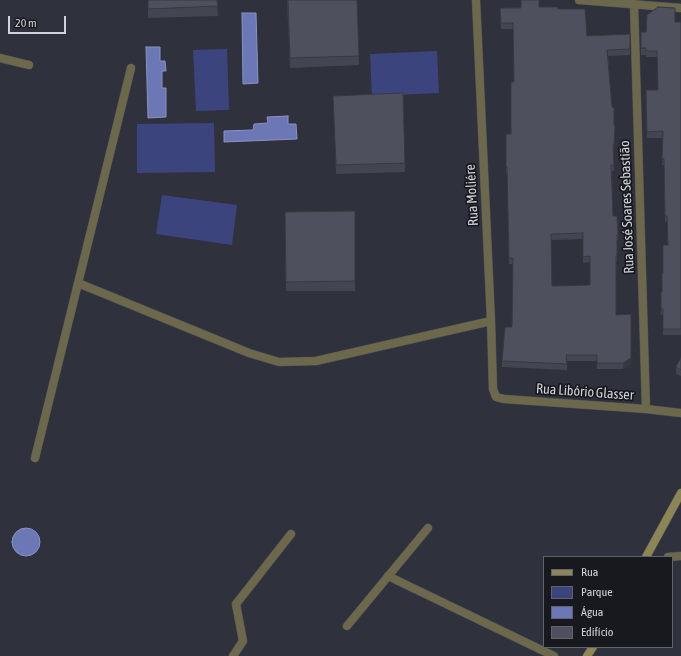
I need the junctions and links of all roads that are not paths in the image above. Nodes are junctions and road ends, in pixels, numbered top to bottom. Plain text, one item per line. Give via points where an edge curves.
1 (476, 0) edge
2 (579, 0) edge
3 (634, 4) junction
4 (681, 8) edge
5 (0, 58) edge
6 (29, 65) dead end
7 (131, 68) dead end
8 (78, 283) junction
9 (491, 321) junction
10 (492, 389) joint
11 (646, 409) junction
12 (681, 413) edge
13 (35, 458) dead end
14 (681, 493) edge
15 (428, 528) dead end
16 (291, 534) dead end
17 (647, 556) edge
18 (388, 576) junction
19 (347, 626) dead end
20 (233, 656) edge
21 (554, 656) edge

1 - 9 street, Rua Moliére
2 - 3 street
3 - 4 street
3 - 11 street, Rua José Soares Sebastião
5 - 6 street
7 - 8 street
8 - 9 street via 249,353 279,362 316,361
8 - 13 street
9 - 10 street, Rua Moliére
10 - 11 street, Rua Libório Glasser via 496,397 504,399
11 - 12 street, Rua Libório Glasser
14 - 17 street
15 - 18 street
16 - 20 street via 236,604 243,641
18 - 19 street
18 - 21 street

